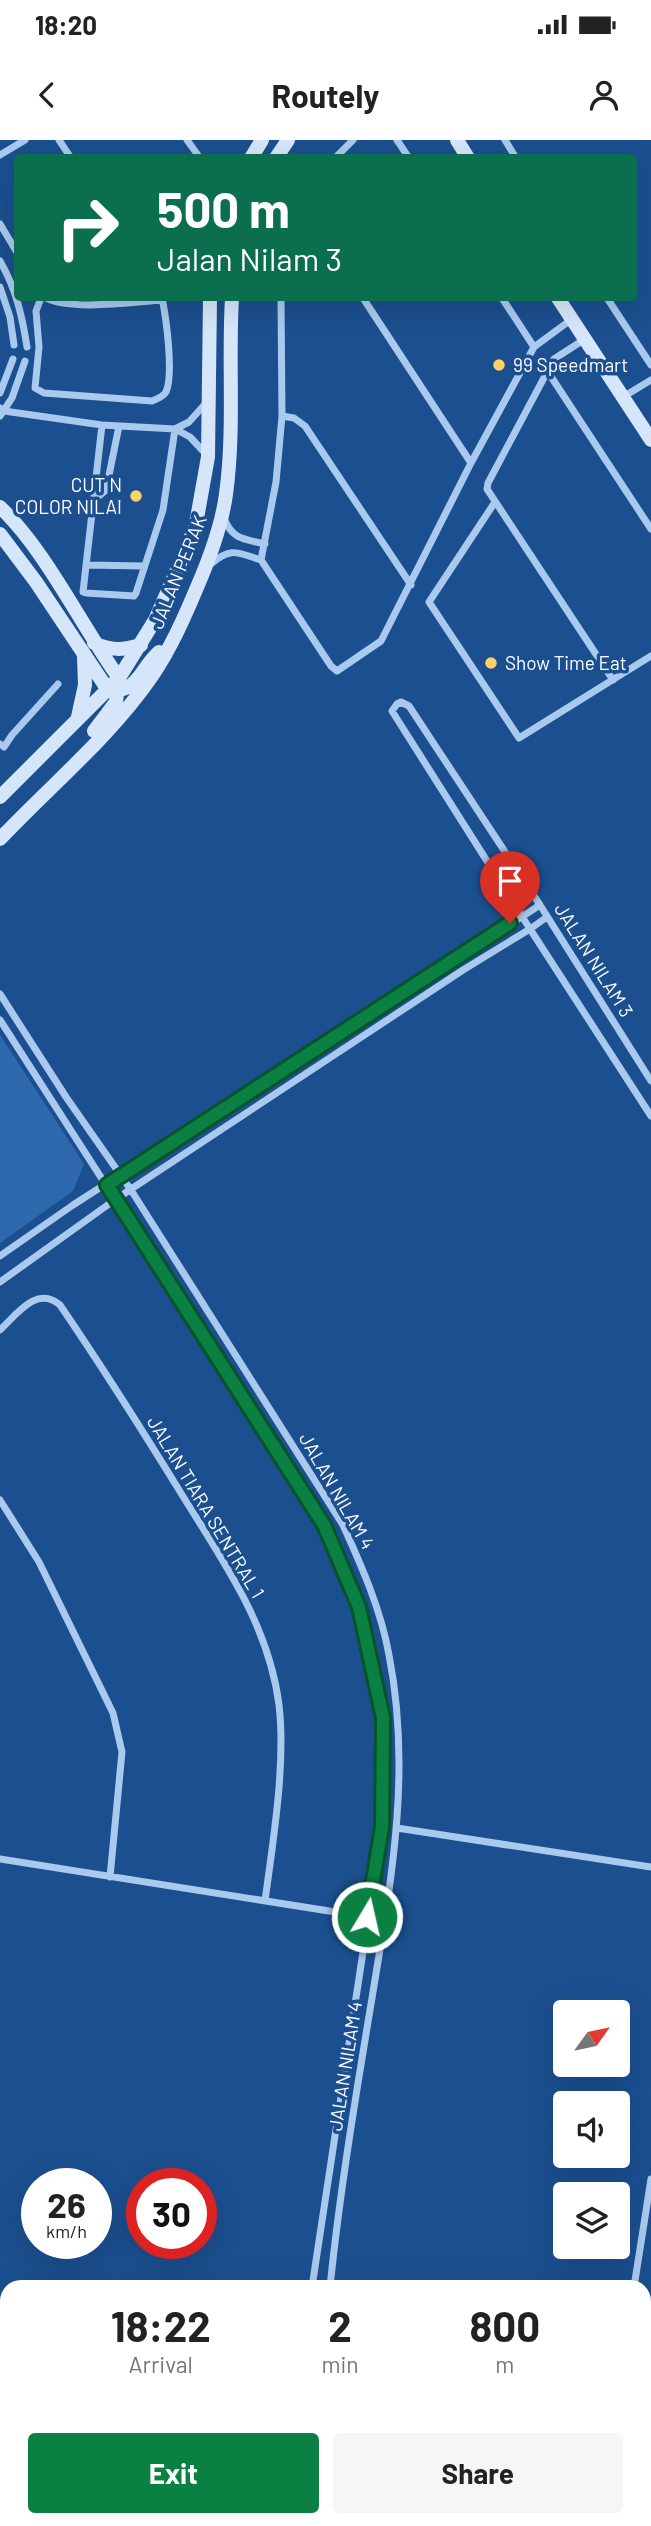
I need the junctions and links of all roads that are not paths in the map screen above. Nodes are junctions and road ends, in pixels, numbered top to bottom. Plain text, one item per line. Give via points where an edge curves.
1 (25, 140) edge
2 (353, 140) edge
3 (339, 154) edge
4 (0, 155) edge
5 (0, 224) edge
6 (14, 247) edge
7 (0, 261) edge
8 (0, 287) edge
9 (14, 289) edge
10 (18, 301) edge
11 (41, 301) edge
12 (54, 301) edge
13 (140, 301) edge
14 (162, 301) edge
15 (210, 301) edge
16 (232, 301) edge
17 (281, 301) edge
18 (365, 301) edge
19 (504, 301) edge
20 (560, 301) edge
21 (609, 301) edge
22 (572, 319) junction
23 (585, 338) junction
24 (14, 345) dead end
25 (27, 347) dead end
26 (534, 347) junction
27 (13, 359) dead end
28 (25, 361) dead end
29 (651, 365) edge
30 (548, 372) junction
31 (651, 380) edge
32 (0, 393) edge
33 (623, 397) junction
34 (208, 400) junction
35 (1, 412) edge
36 (282, 416) junction
37 (102, 425) junction
38 (119, 426) junction
39 (175, 429) junction
40 (651, 440) edge
41 (208, 457) junction
42 (471, 463) junction
43 (94, 500) junction
44 (495, 502) junction
45 (0, 507) edge
46 (223, 514) junction
47 (651, 528) edge
48 (0, 534) edge
49 (265, 544) junction
50 (261, 560) junction
51 (86, 565) junction
52 (144, 566) junction
53 (204, 570) junction
54 (411, 585) junction
55 (172, 640) junction
56 (94, 643) junction
57 (141, 645) junction
58 (84, 656) junction
59 (651, 656) edge
60 (613, 680) junction
61 (58, 684) dead end
62 (115, 686) junction
63 (77, 717) junction
64 (2, 746) edge
65 (44, 792) junction
66 (0, 797) edge
67 (0, 839) edge
68 (540, 905) junction
69 (522, 916) junction
70 (547, 917) junction
71 (530, 929) junction
72 (0, 994) edge
73 (0, 1020) edge
74 (651, 1081) edge
75 (651, 1116) edge
76 (121, 1176) junction
77 (107, 1185) junction
78 (131, 1190) junction
79 (116, 1199) junction
80 (0, 1256) edge
81 (0, 1282) edge
82 (0, 1330) edge
83 (0, 1500) edge
84 (397, 1828) junction
85 (0, 1859) edge
86 (651, 1867) edge
87 (110, 1877) junction
88 (265, 1901) junction
89 (367, 1917) junction
90 (651, 2179) edge
91 (313, 2280) edge
92 (331, 2280) edge
93 (635, 2280) edge

1 - 4 street
2 - 3 street
5 - 6 street
7 - 9 street
8 - 24 street
10 - 25 street
11 - 14 street via 36,311 35,388 44,393 152,401 167,391 169,355
12 - 13 street
15 - 34 main road, JALAN PERAK
16 - 46 main road, JALAN PERAK via 230,460
17 - 36 street
18 - 42 street
19 - 26 street
20 - 22 main road
21 - 29 street
22 - 23 main road
22 - 26 street
23 - 30 street via 557,356
23 - 33 main road
26 - 42 street
27 - 32 street
28 - 35 street via 12,398
30 - 44 street via 488,483
30 - 47 street
31 - 33 street
33 - 40 main road
34 - 39 street via 189,422
34 - 41 main road, JALAN PERAK
35 - 37 street
36 - 49 street
36 - 54 street via 305,426
37 - 38 street
37 - 43 street
38 - 39 street
38 - 43 street via 105,492
39 - 41 street via 190,437
39 - 52 street via 163,510
41 - 57 main road, JALAN PERAK via 196,524
42 - 54 street
43 - 51 street
44 - 60 street
44 - 60 street via 429,602 519,738
45 - 56 main road via 31,542
46 - 49 street via 231,533
46 - 53 main road, JALAN PERAK
48 - 58 main road
49 - 50 street
50 - 53 street via 226,552
50 - 54 street via 337,671 381,641
51 - 52 street
51 - 52 street via 83,592 134,596
53 - 55 main road, JALAN PERAK
55 - 62 main road via 151,659 133,686 123,691
55 - 65 main road, JALAN PERAK via 122,715
56 - 57 main road via 121,650
56 - 62 main road
57 - 62 main road, JALAN PERAK
58 - 62 main road
58 - 63 main road via 85,685
59 - 60 street
61 - 64 street
62 - 63 main road, JALAN PERAK
62 - 65 main road via 116,702 105,719 62,764
63 - 66 main road, JALAN PERAK
65 - 67 main road, JALAN PERAK
68 - 69 street, JALAN NILAM 3
68 - 69 street via 409,706 397,704 393,711
68 - 70 street, JALAN NILAM 3
69 - 71 street
69 - 76 street, JALAN NILAM 3
70 - 71 street
70 - 74 street, JALAN NILAM 3
71 - 75 street, JALAN NILAM 3
71 - 78 street, JALAN NILAM 3
72 - 76 street, JALAN NILAM 4
73 - 77 street, JALAN NILAM 4
76 - 77 street, JALAN NILAM 3
76 - 78 street, JALAN NILAM 4
77 - 79 street, JALAN NILAM 4
77 - 80 street, JALAN NILAM 3
78 - 79 street, JALAN NILAM 3
78 - 84 street, JALAN NILAM 4 via 343,1525 365,1574 389,1654 396,1702 401,1767
79 - 81 street, JALAN NILAM 3
79 - 89 street, JALAN NILAM 4 via 324,1525 359,1607 383,1718 382,1827
82 - 88 street, JALAN TIARA SENTRAL 1 via 38,1298 50,1298 60,1305 244,1595 272,1669 281,1738
83 - 87 street via 39,1562 113,1712 122,1752
84 - 86 street
84 - 92 street, JALAN NILAM 4
85 - 87 street
87 - 88 street
88 - 89 street
89 - 91 street, JALAN NILAM 4
90 - 93 street

